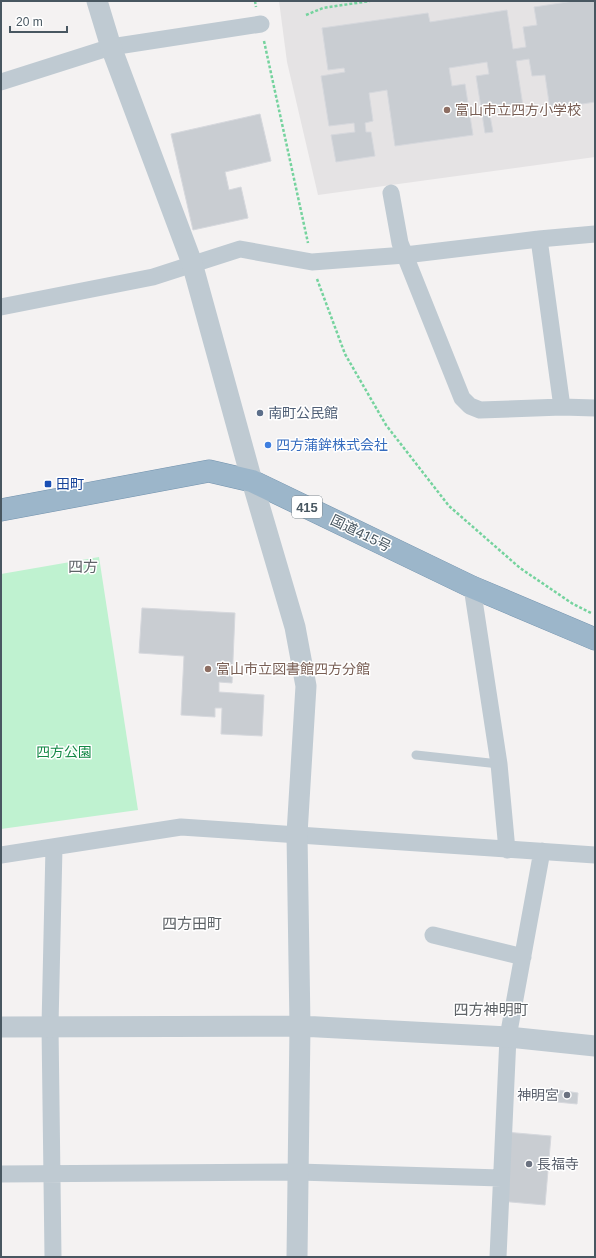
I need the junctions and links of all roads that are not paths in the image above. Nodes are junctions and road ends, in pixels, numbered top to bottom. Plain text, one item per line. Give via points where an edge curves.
1 (97, 1) edge
2 (262, 32) road end
3 (111, 47) junction
4 (1, 82) edge
5 (391, 193) dead end
6 (595, 234) edge
7 (539, 239) junction
8 (405, 255) junction
9 (192, 263) junction
10 (1, 308) edge
11 (562, 407) junction
12 (595, 408) edge
13 (252, 481) junction
14 (1, 510) edge
15 (472, 587) junction
16 (595, 639) edge
17 (416, 755) dead end
18 (499, 764) junction
19 (297, 834) junction
20 (54, 847) junction
21 (507, 850) junction
22 (542, 851) junction
23 (1, 855) edge
24 (595, 855) edge
25 (433, 935) dead end
26 (523, 958) junction
27 (50, 1026) junction
28 (300, 1026) junction
29 (1, 1027) edge
30 (508, 1037) junction
31 (595, 1046) edge
32 (298, 1172) junction
33 (1, 1174) edge
34 (52, 1174) junction
35 (502, 1178) junction
36 (53, 1257) edge
37 (297, 1257) edge
38 (498, 1257) edge

1 - 3 street
2 - 3 street
3 - 4 street
3 - 9 street
5 - 8 street via 400,243
6 - 7 street
7 - 8 street
7 - 11 street
8 - 9 street via 312,262 240,249
8 - 11 street via 462,398 470,406 480,410
9 - 10 street via 153,276
9 - 13 street
11 - 12 street
13 - 14 highway, 国道415号 / 415 via 209,471
13 - 15 highway, 国道415号 / 415
13 - 19 street via 295,627 306,686
15 - 16 highway, 国道415号 / 415
15 - 18 street
17 - 18 lane
18 - 21 street
19 - 20 street via 181,827
19 - 21 street
19 - 28 street
20 - 23 street
20 - 27 street
21 - 22 street
22 - 24 street
22 - 26 street
25 - 26 street
26 - 30 street
27 - 28 street
27 - 29 street
27 - 34 street
28 - 30 street
28 - 32 street
30 - 31 street
30 - 35 street
32 - 34 street
32 - 35 street
32 - 37 street
33 - 34 street
34 - 36 street
35 - 38 street

